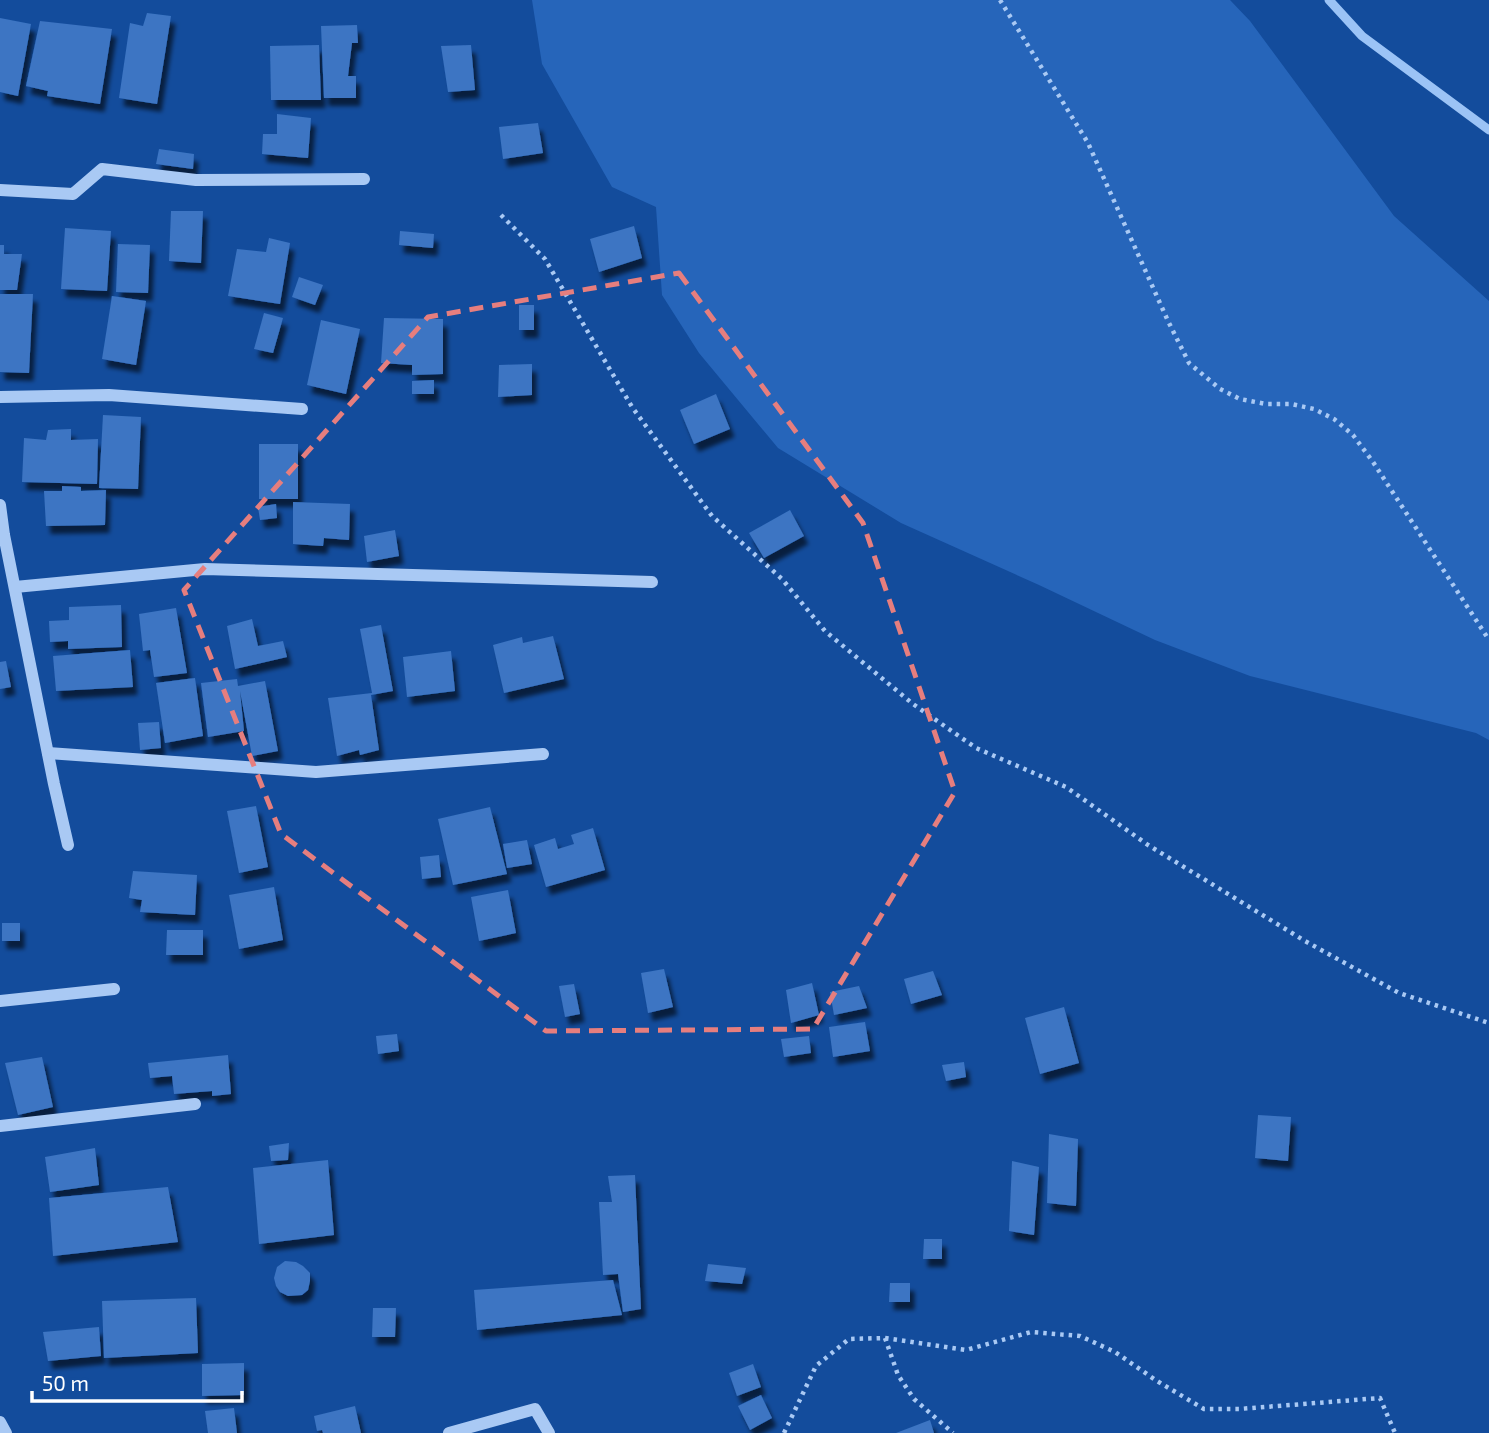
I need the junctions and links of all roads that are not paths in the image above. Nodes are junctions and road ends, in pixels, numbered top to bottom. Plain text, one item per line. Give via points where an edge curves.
1 (364, 179) dead end
2 (0, 190) edge
3 (0, 397) edge
4 (302, 409) dead end
5 (0, 505) edge
6 (652, 582) dead end
7 (15, 587) junction
8 (48, 753) junction
9 (542, 754) dead end
10 (68, 845) dead end
11 (114, 989) dead end
12 (0, 1001) edge
13 (195, 1104) dead end
14 (0, 1126) edge
15 (0, 1422) edge
16 (6, 1433) edge
17 (449, 1433) edge
18 (549, 1433) edge

1 - 2 street via 196,180 102,169 73,194
3 - 4 street via 109,395
5 - 7 street
6 - 7 street via 205,569
7 - 8 street
8 - 9 street via 316,772
8 - 10 street
11 - 12 street
13 - 14 street
15 - 16 street
17 - 18 street via 535,1409

